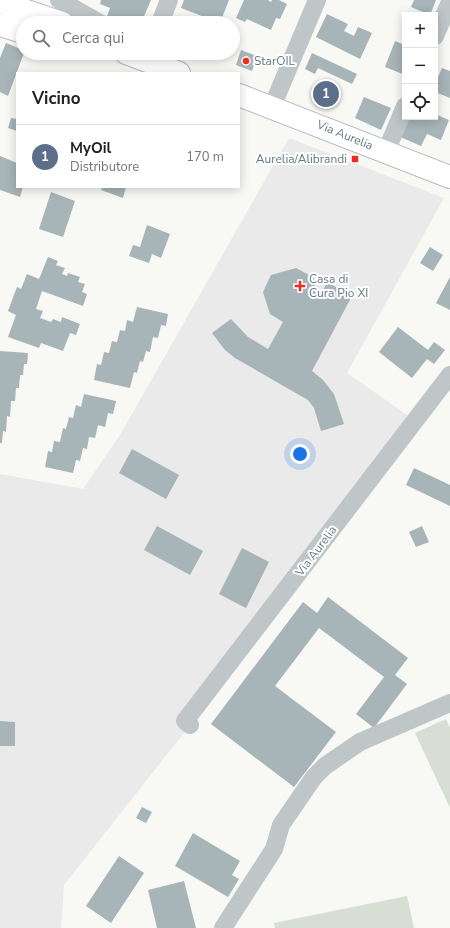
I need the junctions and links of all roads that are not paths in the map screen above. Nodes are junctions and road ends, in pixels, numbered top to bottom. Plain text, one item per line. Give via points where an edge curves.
1 (59, 0) edge
2 (169, 0) edge
3 (317, 0) edge
4 (450, 2) edge
5 (11, 3) edge
6 (44, 16) edge
7 (88, 16) edge
8 (163, 16) edge
9 (1, 27) edge
10 (438, 29) edge
11 (16, 30) edge
12 (150, 60) edge
13 (152, 60) edge
14 (177, 72) edge
15 (183, 72) edge
16 (240, 95) edge
17 (272, 107) junction
18 (402, 113) edge
19 (386, 152) junction
20 (450, 177) edge
21 (450, 375) edge
22 (450, 703) edge
23 (190, 725) dead end
24 (223, 928) edge

1 - 7 street
2 - 8 street
3 - 17 street
4 - 10 street
5 - 6 main road
5 - 9 street
9 - 11 main road
12 - 14 main road
13 - 15 street
16 - 17 main road, Via Aurelia
17 - 19 main road, Via Aurelia
18 - 19 street
19 - 20 main road, Via Aurelia
21 - 23 street, Via Aurelia via 185,721
22 - 24 street via 360,742 325,766 281,825 274,849

